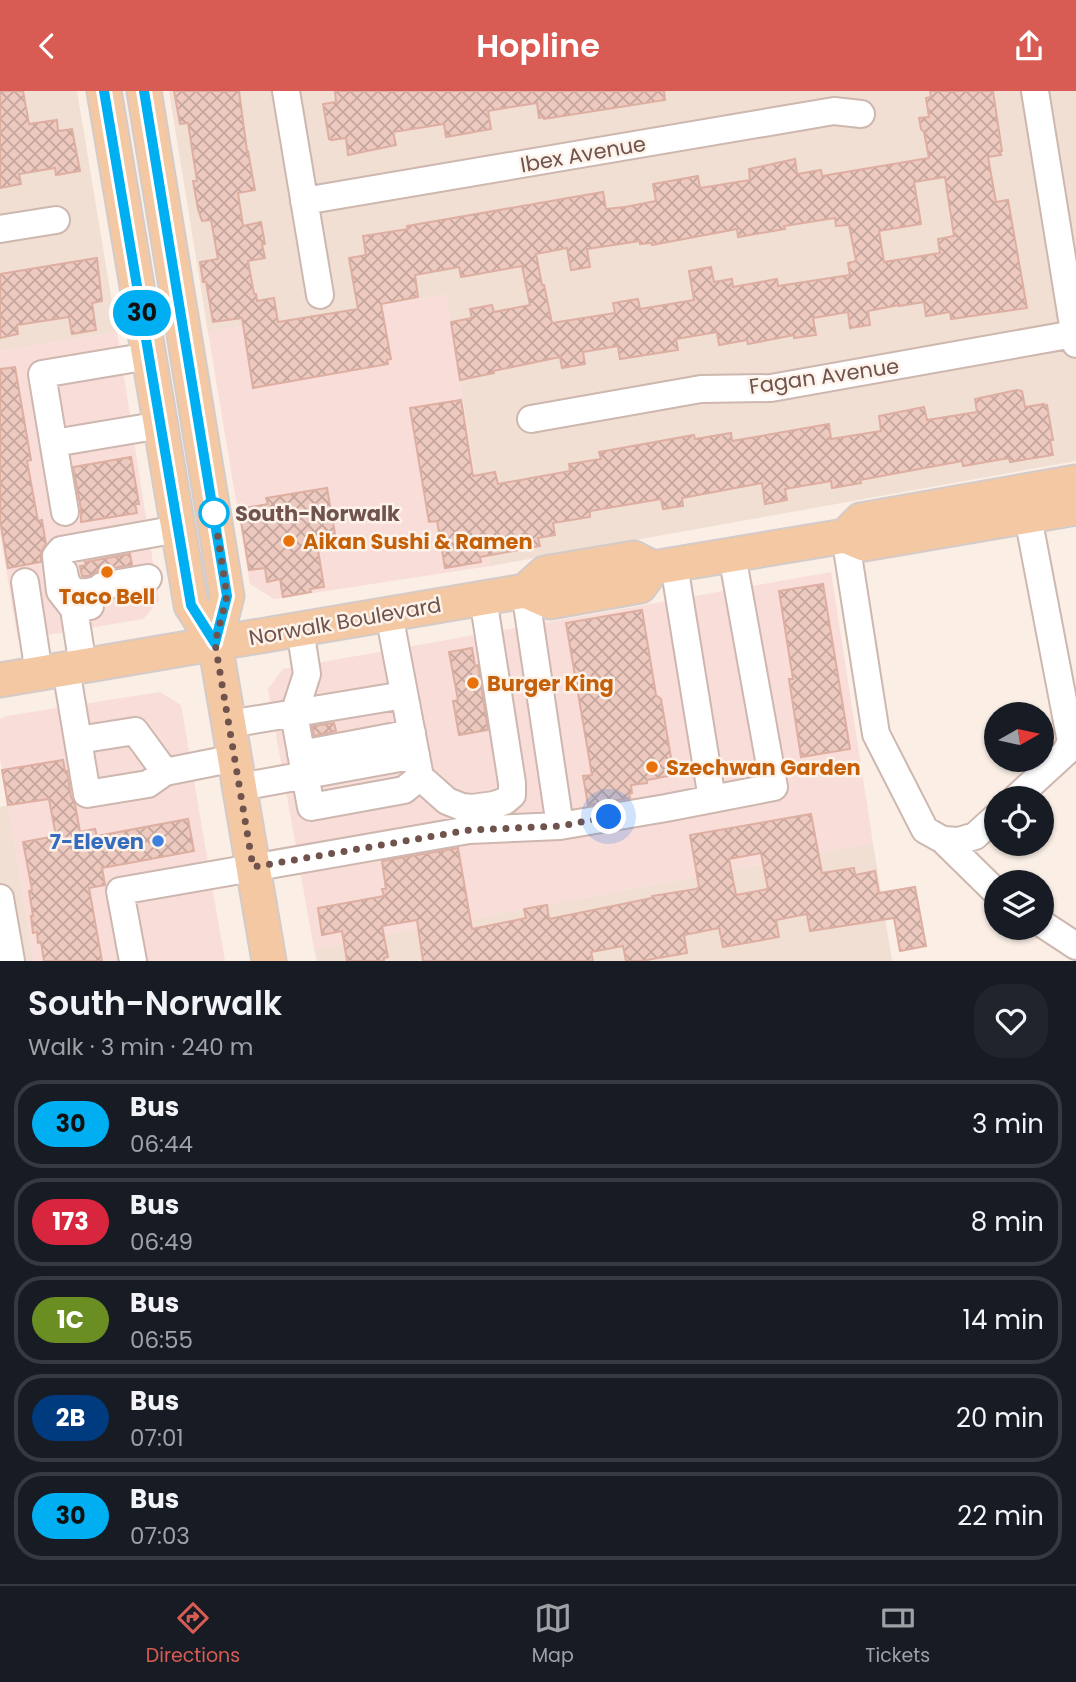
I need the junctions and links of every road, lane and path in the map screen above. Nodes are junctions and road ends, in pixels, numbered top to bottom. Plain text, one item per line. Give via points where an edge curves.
1 (104, 91) edge
2 (144, 91) edge
3 (286, 91) edge
4 (1035, 91) edge
5 (861, 114) dead end
6 (304, 201) junction
7 (56, 220) dead end
8 (0, 229) edge
9 (320, 295) dead end
10 (1075, 339) edge
11 (149, 356) junction
12 (531, 419) dead end
13 (161, 425) junction
14 (54, 443) junction
15 (1076, 482) edge
16 (1076, 508) edge
17 (65, 512) dead end
18 (1028, 517) junction
19 (178, 530) junction
20 (141, 536) junction
21 (845, 536) junction
22 (114, 541) junction
23 (732, 555) junction
24 (663, 566) junction
25 (148, 577) junction
26 (25, 582) dead end
27 (525, 591) junction
28 (483, 598) junction
29 (74, 609) junction
30 (389, 614) junction
31 (300, 629) junction
32 (215, 643) junction
33 (63, 669) junction
34 (0, 680) edge
35 (229, 725) junction
36 (1073, 725) edge
37 (412, 735) junction
38 (78, 740) junction
39 (299, 743) junction
40 (165, 772) junction
41 (237, 772) junction
42 (1029, 786) edge
43 (712, 799) junction
44 (560, 826) junction
45 (984, 828) edge
46 (943, 840) junction
47 (253, 867) junction
48 (984, 880) edge
49 (0, 898) edge
50 (1054, 932) edge
51 (1076, 946) edge
52 (10, 961) edge
53 (133, 961) edge
54 (269, 961) edge

1 - 11 main road
2 - 32 main road via 227,596
3 - 6 street
4 - 10 street
5 - 6 street, Ibex Avenue via 834,111
6 - 9 street
7 - 8 street
10 - 12 street, Fagan Avenue via 771,388 701,389
11 - 13 main road
11 - 14 street via 42,374
13 - 14 street
13 - 19 main road
14 - 17 street
15 - 21 main road, Norwalk Boulevard via 861,520
16 - 18 main road, Norwalk Boulevard
18 - 21 main road, Norwalk Boulevard via 864,544
18 - 36 street
19 - 20 street
19 - 32 main road via 191,605
20 - 22 street
20 - 25 street
21 - 23 main road, Norwalk Boulevard
21 - 46 street via 876,734 925,830
22 - 25 street via 109,550 70,557 64,566 66,584 79,593
22 - 29 street via 61,550 56,556 60,591
23 - 24 main road, Norwalk Boulevard
23 - 43 street via 774,787
24 - 27 main road, Norwalk Boulevard via 640,586 550,602
24 - 43 street
25 - 29 street via 124,601
26 - 33 street
27 - 28 main road, Norwalk Boulevard
27 - 44 street
28 - 30 main road, Norwalk Boulevard
28 - 37 street via 512,795 494,805 472,808 447,801
29 - 33 street
30 - 31 main road, Norwalk Boulevard
30 - 37 street
31 - 32 main road, Norwalk Boulevard
31 - 39 street via 307,674
32 - 33 main road, Norwalk Boulevard
32 - 35 main road
33 - 34 main road, Norwalk Boulevard
33 - 38 street
35 - 39 street
35 - 41 main road
36 - 42 street via 1065,753
37 - 39 street
37 - 39 street
37 - 39 street via 404,790 310,807
38 - 40 street via 135,730
38 - 40 street via 87,794 148,784
39 - 41 street
40 - 41 street
41 - 47 main road
43 - 44 street
44 - 47 street via 469,830
45 - 46 street via 959,841
46 - 48 street
47 - 53 street via 120,891
47 - 54 main road
49 - 52 street
50 - 51 street

